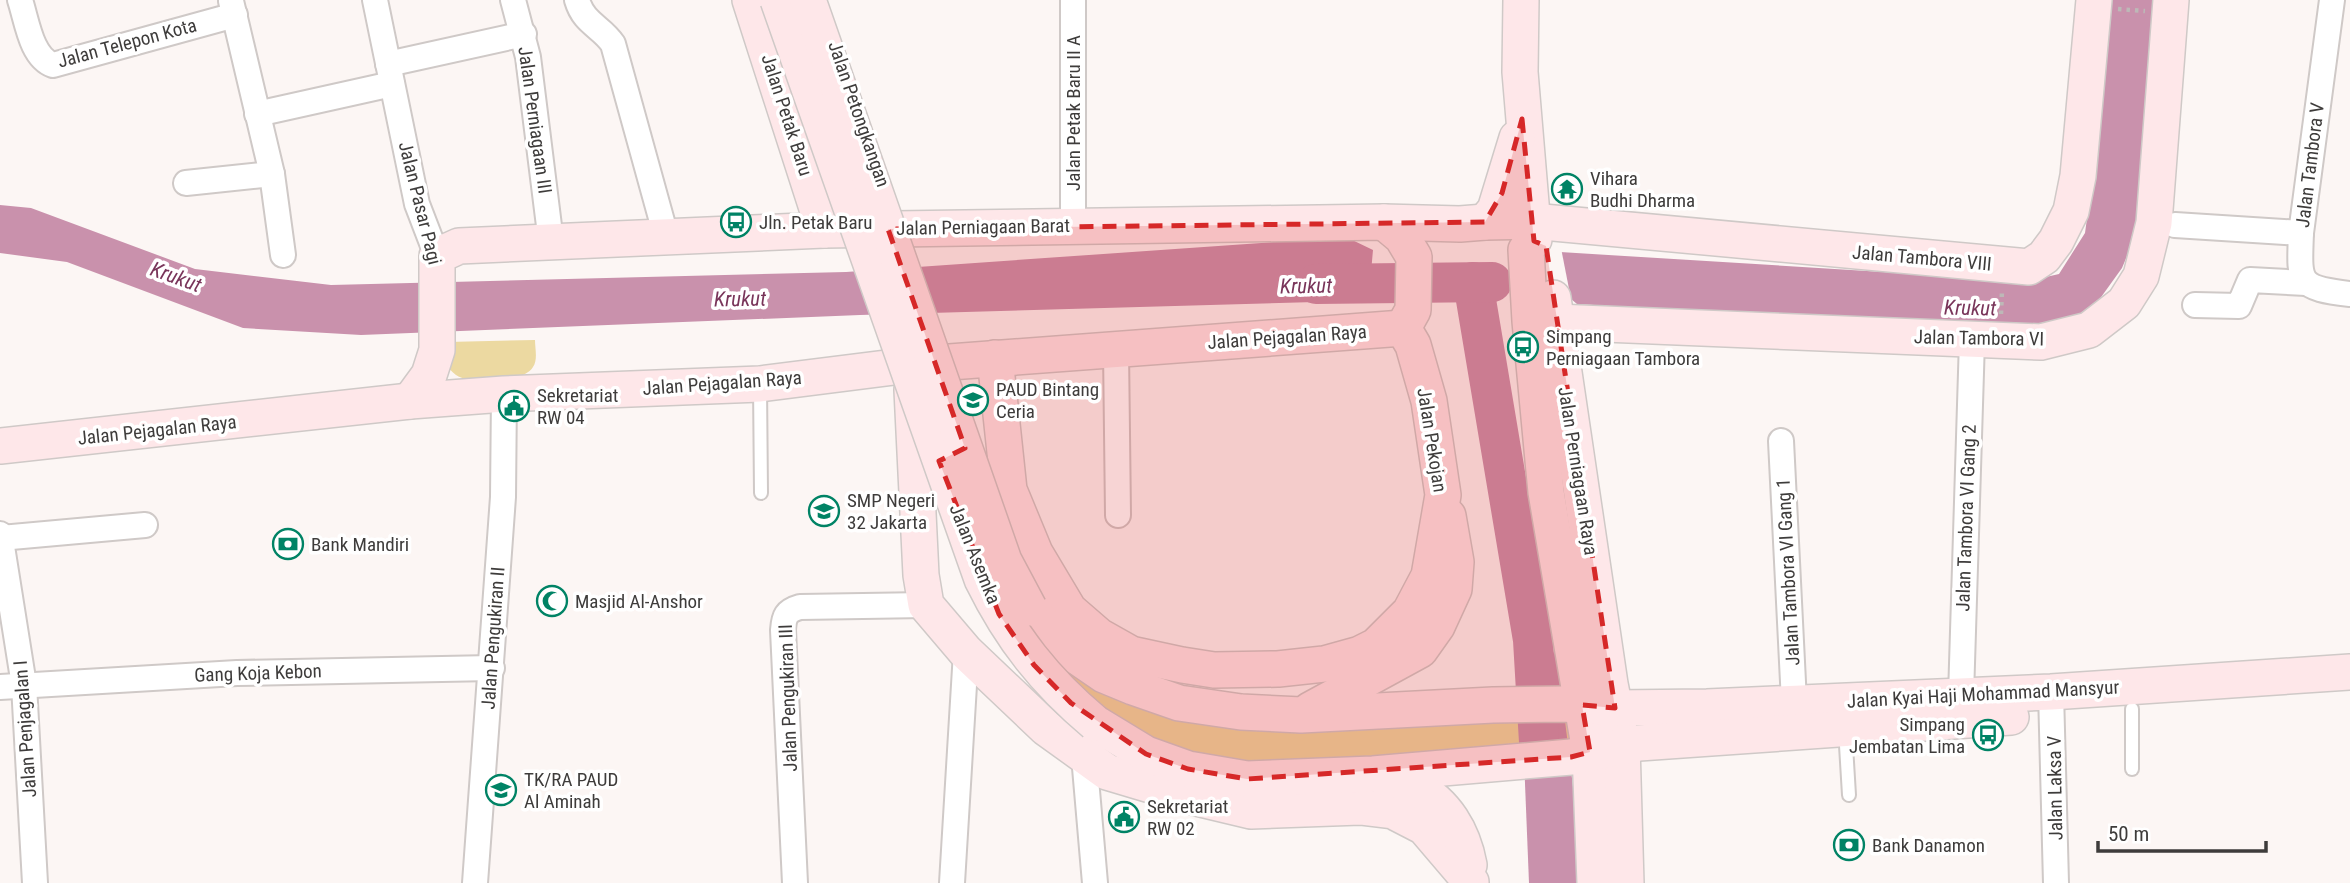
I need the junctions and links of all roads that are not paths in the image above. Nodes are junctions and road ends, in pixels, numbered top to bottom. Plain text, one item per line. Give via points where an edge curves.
1 (20, 0) edge
2 (375, 0) edge
3 (513, 0) edge
4 (576, 0) edge
5 (750, 0) edge
6 (778, 0) edge
7 (808, 0) edge
8 (818, 0) edge
9 (1073, 0) edge
10 (1521, 0) edge
11 (2101, 4) edge
12 (2338, 4) edge
13 (2159, 5) edge
14 (233, 7) edge
15 (524, 34) junction
16 (390, 74) junction
17 (257, 114) junction
18 (1522, 119) junction
19 (272, 174) junction
20 (186, 183) dead end
21 (1384, 222) junction
22 (1473, 223) junction
23 (2175, 225) dead end
24 (1073, 226) junction
25 (899, 228) junction
26 (824, 230) junction
27 (2301, 233) junction
28 (666, 236) junction
29 (1535, 239) junction
30 (551, 242) junction
31 (282, 255) dead end
32 (1414, 261) junction
33 (437, 265) junction
34 (2306, 283) junction
35 (2350, 294) edge
36 (2195, 305) dead end
37 (1408, 319) junction
38 (1547, 319) junction
39 (1986, 332) junction
40 (1116, 349) junction
41 (995, 358) junction
42 (910, 365) junction
43 (760, 384) junction
44 (504, 394) junction
45 (410, 401) junction
46 (1781, 441) dead end
47 (0, 446) edge
48 (1006, 470) junction
49 (916, 489) junction
50 (761, 493) dead end
51 (1443, 495) junction
52 (1118, 514) dead end
53 (145, 526) dead end
54 (0, 536) edge
55 (926, 605) junction
56 (966, 652) junction
57 (492, 668) junction
58 (2350, 672) edge
59 (12, 686) edge
60 (2350, 692) edge
61 (1961, 696) junction
62 (2052, 703) junction
63 (1587, 706) junction
64 (2132, 709) junction
65 (1301, 715) junction
66 (1795, 717) junction
67 (1845, 729) junction
68 (1594, 751) junction
69 (1084, 756) junction
70 (2132, 769) dead end
71 (1373, 774) junction
72 (1849, 795) dead end
73 (1471, 882) edge
74 (35, 883) edge
75 (475, 883) edge
76 (794, 883) edge
77 (952, 883) edge
78 (1095, 883) edge
79 (1595, 883) edge
80 (1626, 883) edge
81 (2056, 883) edge

1 - 14 street, Jalan Telepon Kota via 35,48 44,62 53,65
2 - 16 street, Jalan Pasar Pagi
3 - 15 street, Jalan Perniagaan III
4 - 28 street via 580,13 613,44
5 - 26 street, Jalan Petak Baru
6 - 71 street, Jalan Asemka, bridge via 972,555 999,614 1034,665 1103,728 1146,754 1188,769 1247,779
7 - 65 street, Jalan Asemka, bridge via 1004,561 1029,608 1066,649 1104,675 1133,687 1179,703
8 - 25 street, Jalan Petongkangan
9 - 24 street, Jalan Petak Baru II A
10 - 18 street, Jalan Perniagaan Raya
11 - 29 street, Jalan Tambora VIII via 2071,211 2056,241 2029,267
12 - 27 street, Jalan Tambora V
13 - 39 street, Jalan Tambora VI via 2154,223 2141,276 2124,303 2089,330 2041,342
14 - 17 street, Jalan Telepon Kota
15 - 16 street
15 - 30 street, Jalan Perniagaan III
16 - 17 street
16 - 33 street, Jalan Pasar Pagi via 417,204
17 - 19 street, Jalan Telepon Kota
18 - 22 street via 1495,211
18 - 29 street, Jalan Perniagaan Raya
19 - 20 street
19 - 31 street, Jalan Telepon Kota
21 - 22 street, Jalan Perniagaan Barat
21 - 24 street, Jalan Perniagaan Barat
21 - 32 street via 1402,237
22 - 29 street, Jalan Perniagaan Barat
22 - 32 street via 1434,237
23 - 27 street
24 - 25 street, Jalan Perniagaan Barat
25 - 26 street, Jalan Perniagaan Barat
26 - 28 street, Jalan Perniagaan Barat
27 - 34 street, Jalan Tambora V via 2300,272
28 - 30 street, Jalan Perniagaan Barat
29 - 38 street, Jalan Perniagaan Raya
30 - 33 street, Jalan Perniagaan Barat via 459,246
32 - 37 street, Jalan Pekojan
33 - 45 street, Jalan Pasar Pagi via 437,350 429,374
34 - 35 street via 2319,290
34 - 36 street via 2250,280 2239,306
37 - 40 street, Jalan Pejagalan Raya
37 - 51 street, Jalan Pekojan via 1429,401
38 - 39 street, Jalan Tambora VI
38 - 63 street, Jalan Perniagaan Raya
39 - 61 street, Jalan Tambora VI Gang 2
40 - 41 street, Jalan Pejagalan Raya
40 - 52 street
41 - 42 street, Jalan Pejagalan Raya
41 - 48 street, Jalan Pekojan
42 - 43 street, Jalan Pejagalan Raya
42 - 49 street
43 - 44 street, Jalan Pejagalan Raya
43 - 50 lane
44 - 45 street, Jalan Pejagalan Raya
44 - 57 street, Jalan Pengukiran II via 503,497
45 - 47 street, Jalan Pejagalan Raya
46 - 66 street, Jalan Tambora VI Gang 1
48 - 49 street via 983,454 956,452 931,465
48 - 51 street, Jalan Pekojan via 1009,490 1035,553 1069,611 1099,636 1131,653 1214,670 1324,664 1376,646 1410,612 1429,576
49 - 55 street
51 - 65 street via 1456,562 1454,589 1420,650
53 - 54 street
54 - 59 street, Jalan Penjagalan I
55 - 56 street
55 - 76 street, Jalan Pengukiran III via 800,607 785,615
56 - 69 street via 1046,728
56 - 77 street
57 - 59 street, Gang Koja Kebon via 237,673
57 - 75 street, Jalan Pengukiran II
58 - 62 street, Jalan Kyai Haji Mohammad Mansyur
59 - 74 street, Jalan Penjagalan I
60 - 64 street, Jalan Kyai Haji Mohammad Mansyur
61 - 62 street, Jalan Kyai Haji Mohammad Mansyur
61 - 66 street, Jalan Kyai Haji Mohammad Mansyur
62 - 64 street, Jalan Kyai Haji Mohammad Mansyur
62 - 67 street, Jalan Kyai Haji Mohammad Mansyur
62 - 81 street, Jalan Laksa V
63 - 65 street, Jalan Asemka via 1493,705
63 - 66 street, Jalan Kyai Haji Mohammad Mansyur via 1707,707
63 - 68 street, Jalan Perniagaan Raya
64 - 70 lane
66 - 67 street, Jalan Kyai Haji Mohammad Mansyur
66 - 68 street, Jalan Kyai Haji Mohammad Mansyur
67 - 72 lane
68 - 71 street, Jalan Asemka
68 - 79 street
68 - 80 street
69 - 73 street via 1107,772 1134,781 1251,811 1360,807 1393,811 1424,827
69 - 78 street
71 - 73 street via 1414,786 1444,808 1465,844

